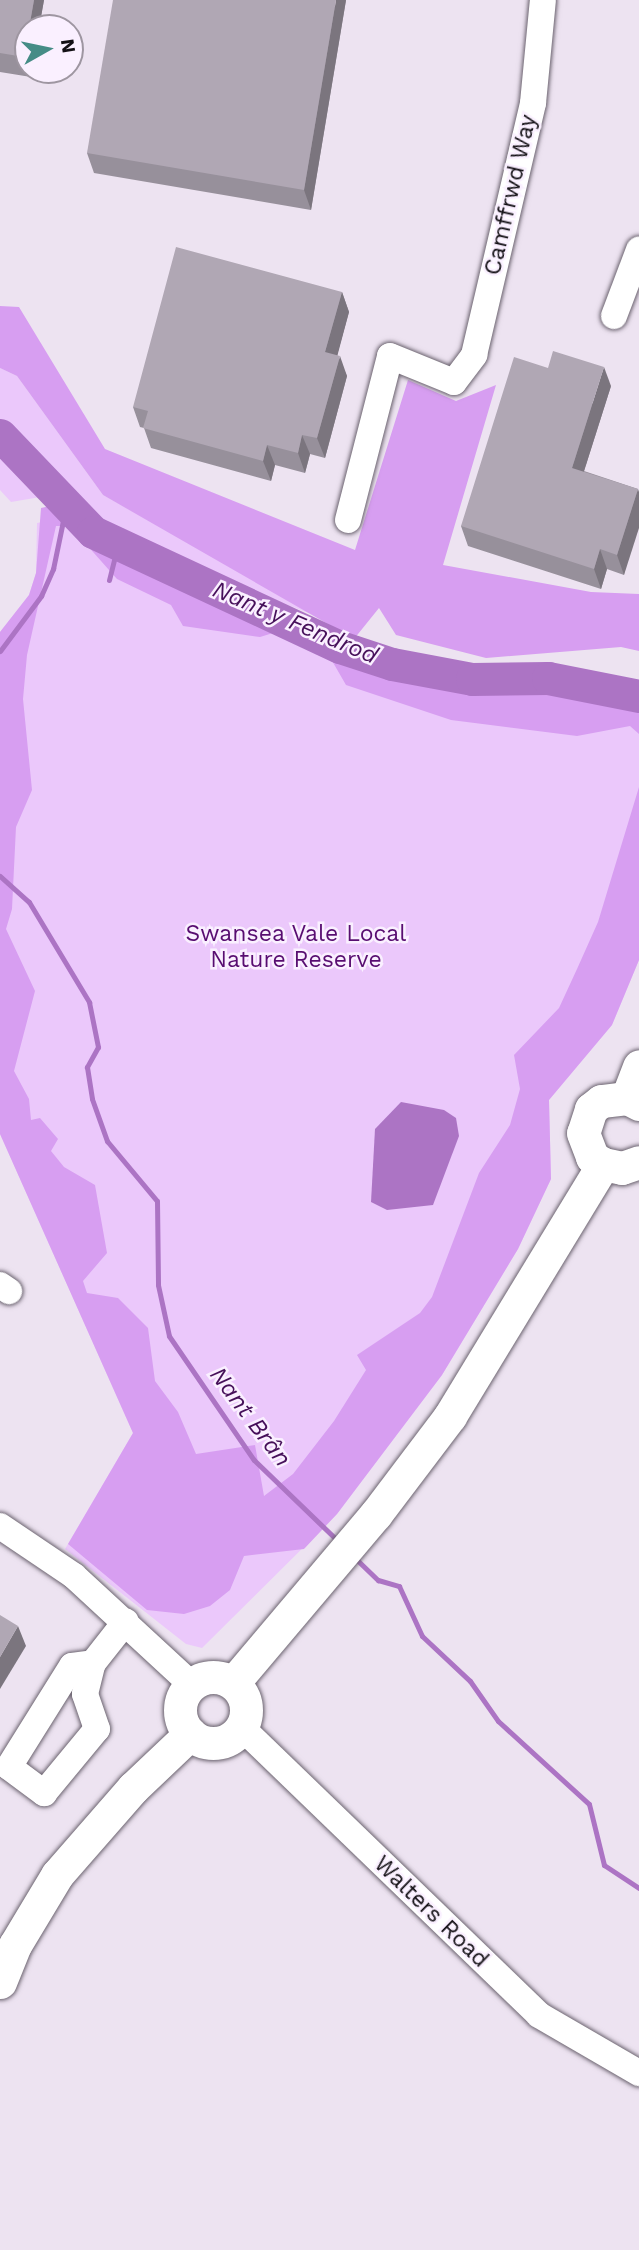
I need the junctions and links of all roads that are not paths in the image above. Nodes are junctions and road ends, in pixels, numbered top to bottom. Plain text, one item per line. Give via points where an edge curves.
1 (543, 0) edge
2 (639, 250) edge
3 (614, 316) dead end
4 (348, 520) dead end
5 (639, 1066) edge
6 (633, 1101) edge
7 (639, 1162) edge
8 (603, 1164) junction
9 (0, 1526) edge
10 (126, 1621) junction
11 (93, 1662) junction
12 (233, 1683) junction
13 (191, 1684) junction
14 (242, 1727) junction
15 (190, 1734) junction
16 (0, 1982) edge
17 (639, 2073) edge

1 - 4 street, Camffrwd Way via 533,103 474,355 454,382 390,356
2 - 3 street
5 - 6 main road
6 - 8 main road via 601,1101 585,1121 585,1146
7 - 8 main road via 622,1168
8 - 12 main road via 450,1416 376,1514
9 - 10 street via 74,1576
10 - 11 street
10 - 13 street
11 - 11 street via 85,1694 97,1729 44,1793 9,1767 72,1666
12 - 13 main road via 212,1676
12 - 14 main road via 246,1703
13 - 15 main road via 180,1709
14 - 15 main road via 234,1736 211,1743
14 - 17 street, Walters Road via 539,2015
15 - 16 main road via 133,1788 57,1875 15,1945

